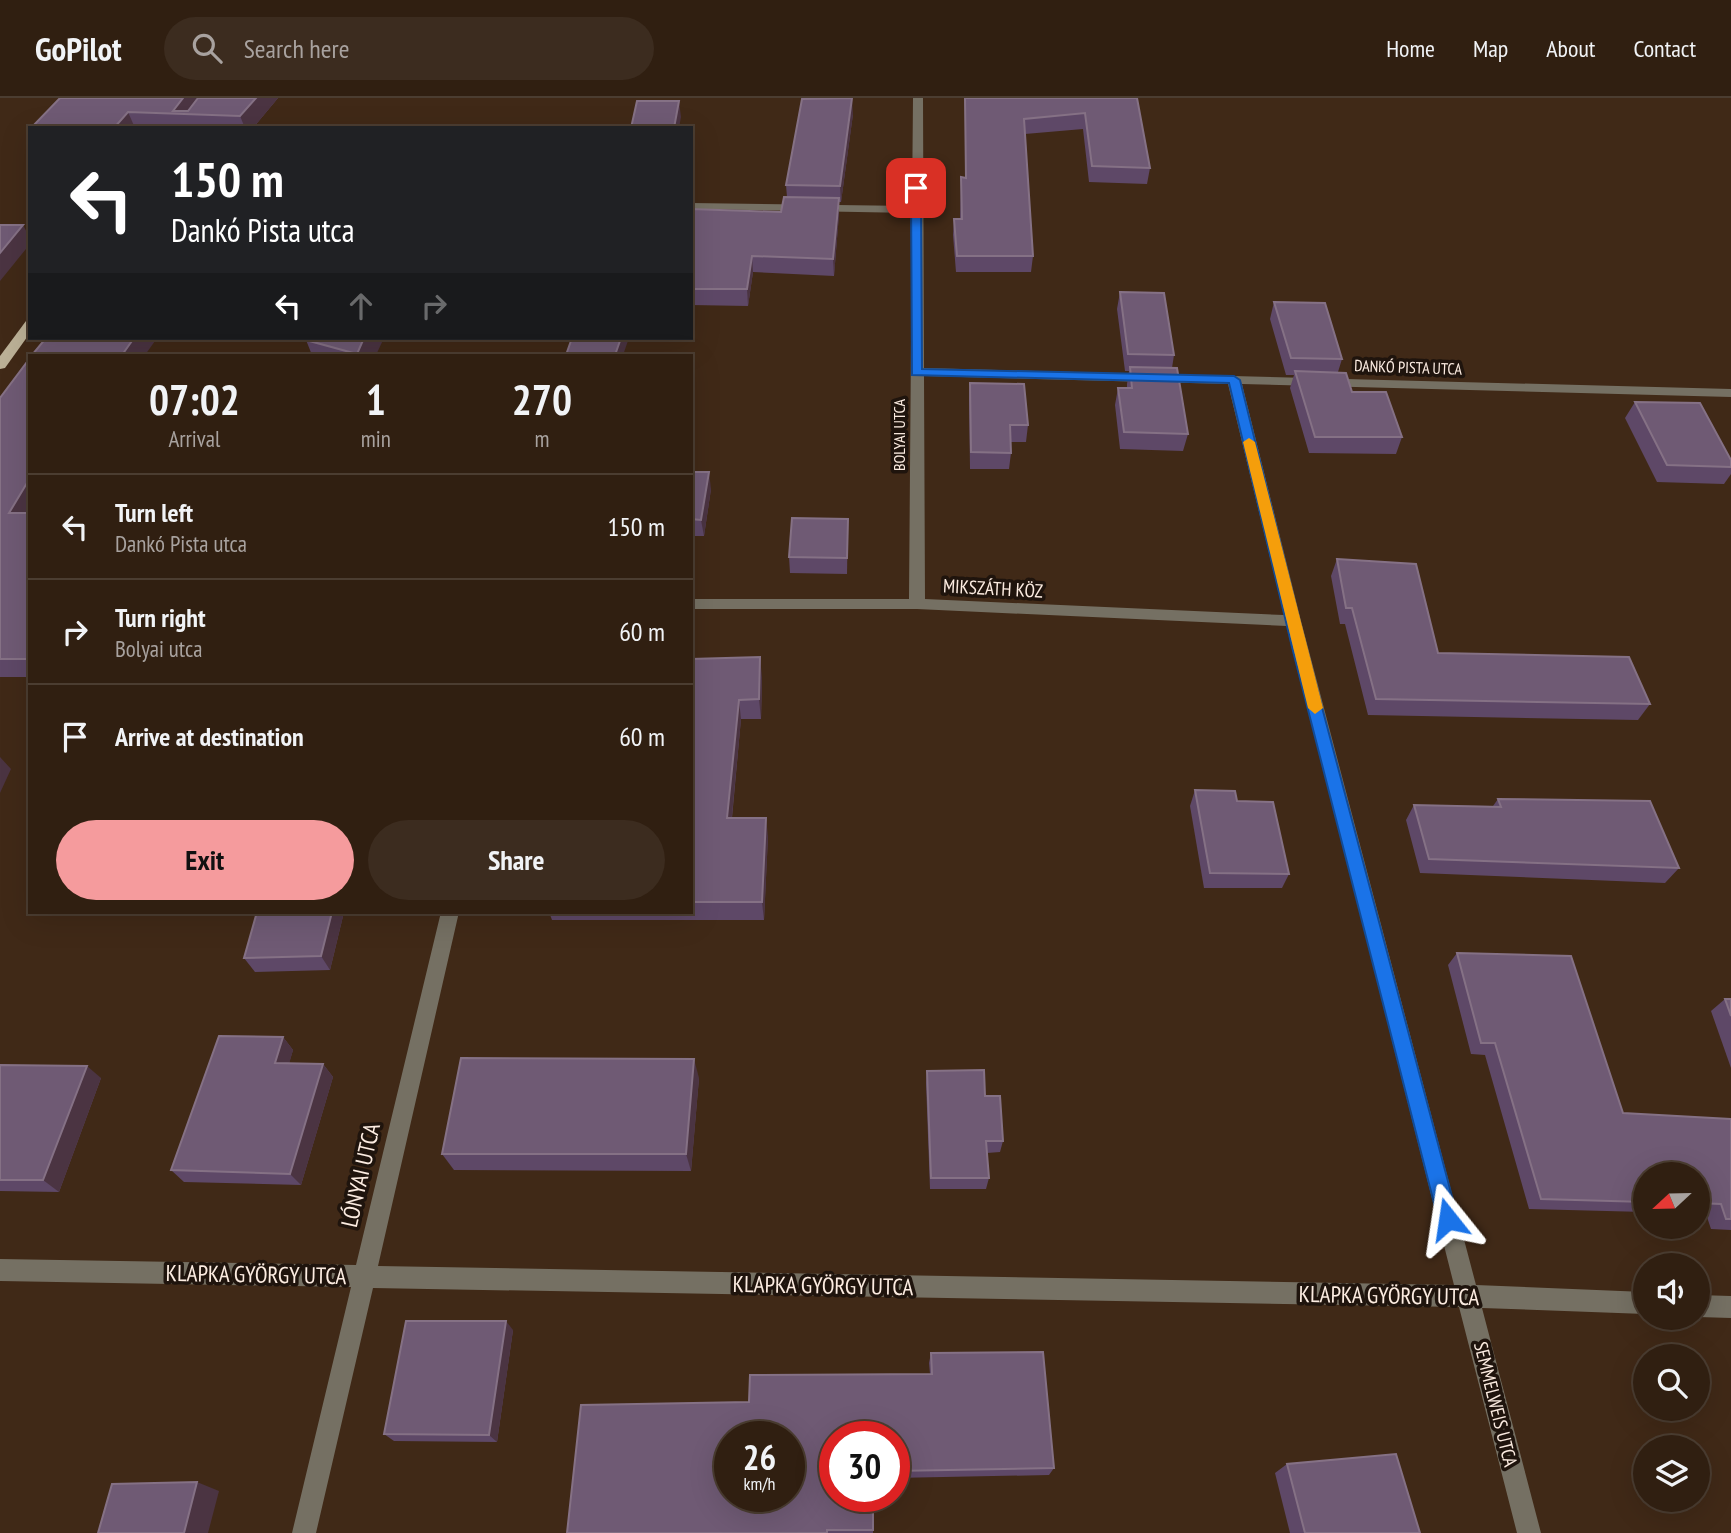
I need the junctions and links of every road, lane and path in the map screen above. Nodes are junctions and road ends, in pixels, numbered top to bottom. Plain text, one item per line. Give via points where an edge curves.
1 (918, 98) edge
2 (693, 206) edge
3 (916, 210) junction
4 (28, 327) edge
5 (0, 365) edge
6 (916, 372) junction
7 (1234, 380) junction
8 (1731, 393) edge
9 (693, 604) edge
10 (917, 604) junction
11 (1293, 621) junction
12 (450, 914) edge
13 (0, 1270) edge
14 (363, 1276) junction
15 (1468, 1296) junction
16 (1633, 1303) edge
17 (1710, 1306) edge
18 (1731, 1307) edge
19 (304, 1533) edge
20 (1528, 1533) edge

1 - 3 street, BOLYAI UTCA
2 - 3 street
3 - 6 street, BOLYAI UTCA
4 - 5 main road
6 - 7 street, DANKÓ PISTA UTCA
6 - 10 street, BOLYAI UTCA
7 - 8 street, DANKÓ PISTA UTCA
7 - 11 street, SEMMELWEIS UTCA
9 - 10 street, MIKSZÁTH KÖZ
10 - 11 street, MIKSZÁTH KÖZ
11 - 15 street, SEMMELWEIS UTCA
12 - 14 street, LÓNYAI UTCA
13 - 14 street, KLAPKA GYÖRGY UTCA
14 - 15 street, KLAPKA GYÖRGY UTCA
14 - 19 street, LÓNYAI UTCA
15 - 16 street, KLAPKA GYÖRGY UTCA
15 - 20 street, SEMMELWEIS UTCA
17 - 18 street

